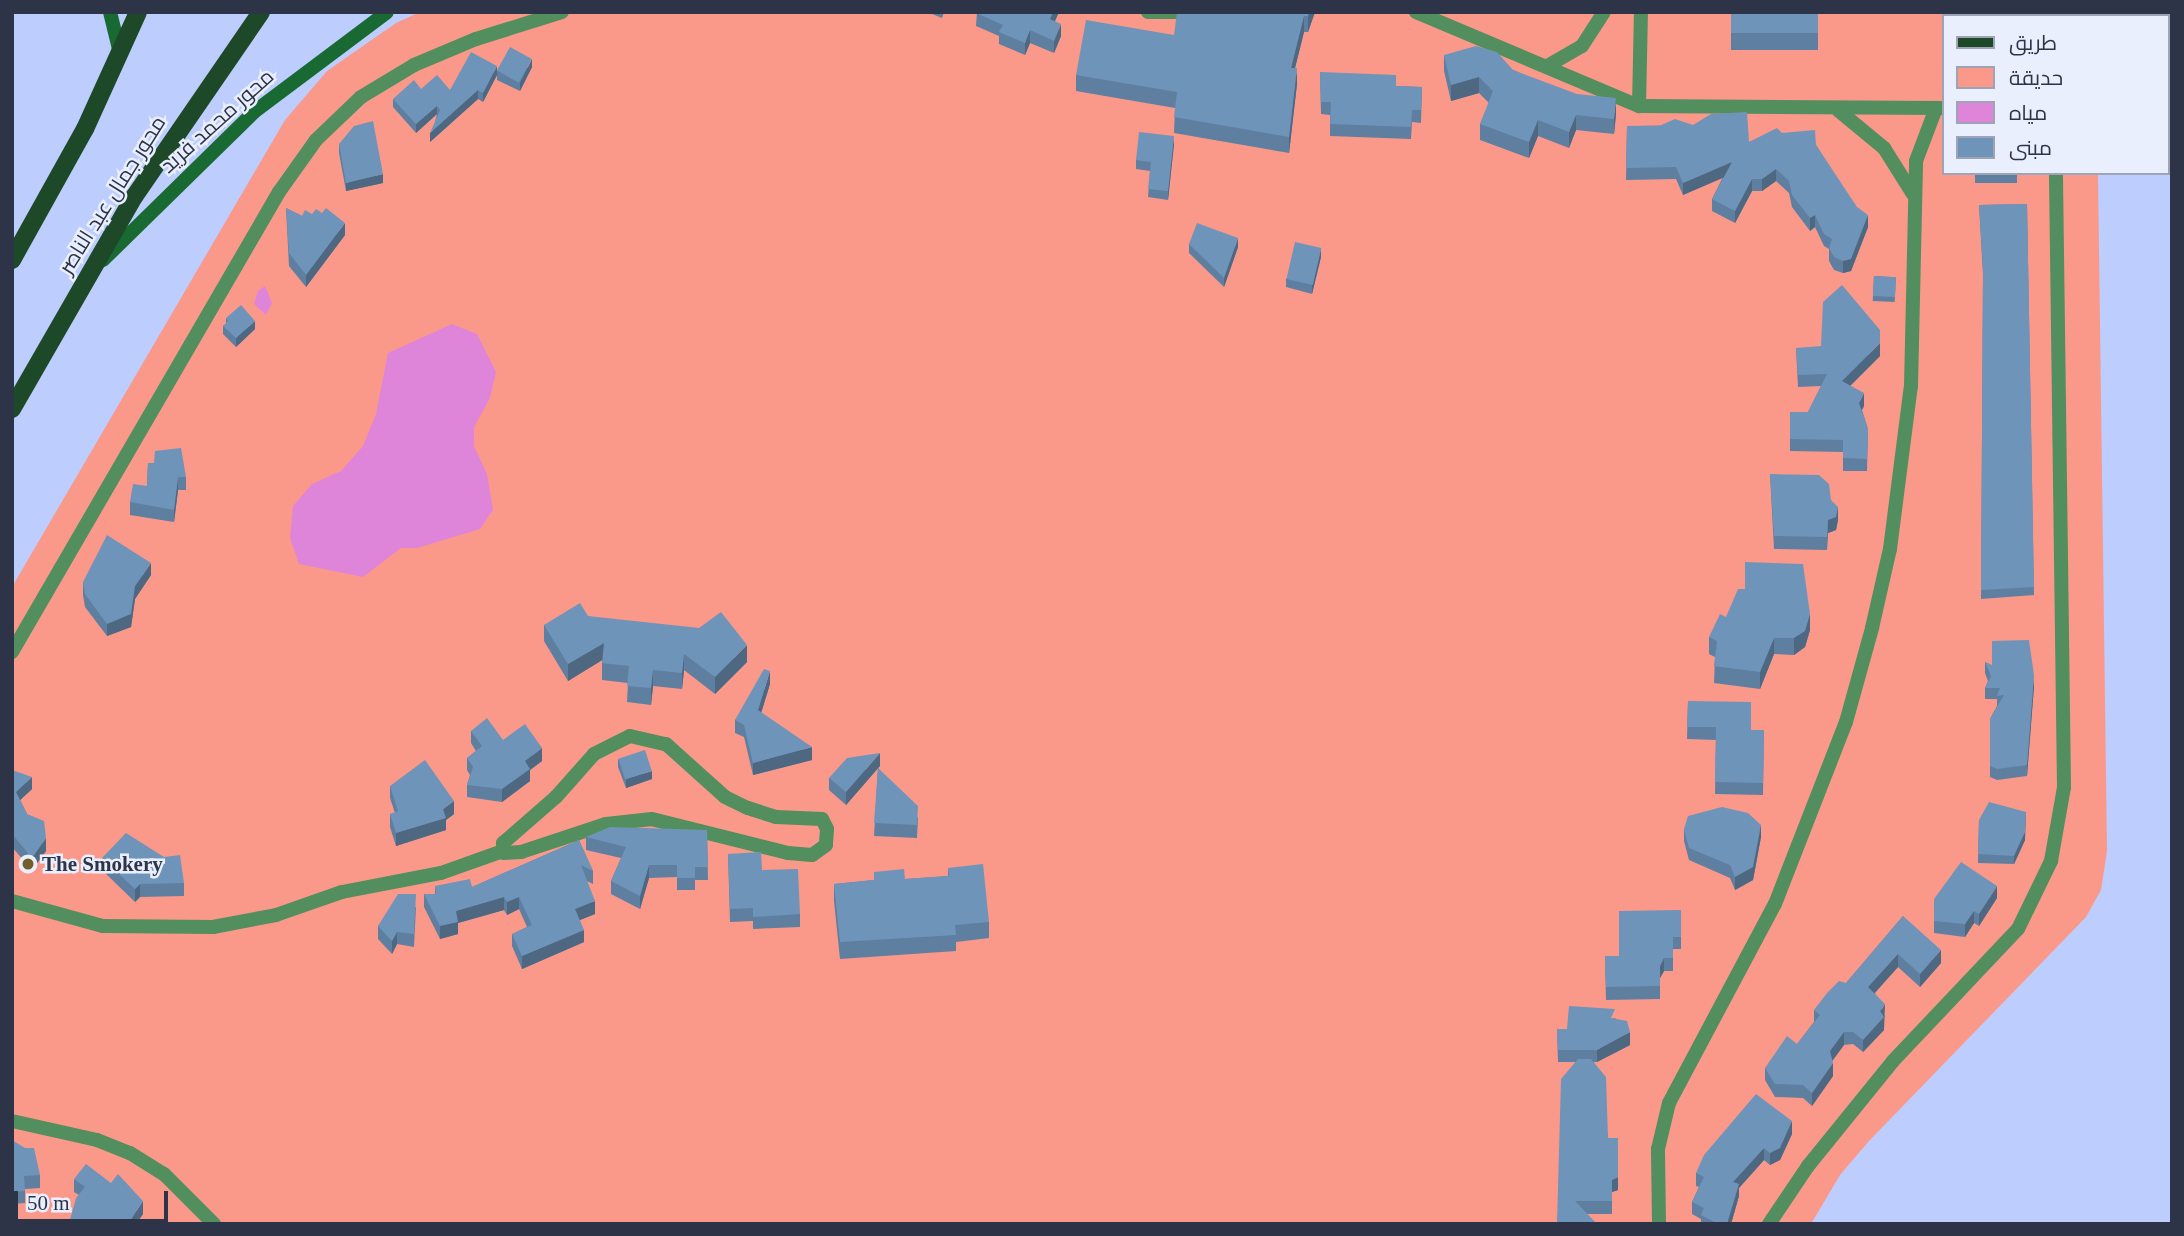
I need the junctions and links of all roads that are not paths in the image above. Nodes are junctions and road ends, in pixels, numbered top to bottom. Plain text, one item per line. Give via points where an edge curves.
1 (110, 12) edge
2 (138, 12) edge
3 (261, 12) edge
4 (387, 12) edge
5 (562, 12) edge
6 (1148, 12) edge
7 (1181, 12) edge
8 (1416, 12) edge
9 (1604, 12) edge
10 (1641, 12) edge
11 (120, 53) junction
12 (1549, 65) junction
13 (1639, 106) junction
14 (1940, 108) edge
15 (1838, 110) junction
16 (2056, 175) edge
17 (1914, 199) junction
18 (12, 260) edge
19 (88, 276) junction
20 (12, 409) edge
21 (12, 652) edge
22 (503, 850) junction
23 (12, 901) edge
24 (12, 1121) edge
25 (214, 1224) edge
26 (1659, 1224) edge
27 (1769, 1224) edge

1 - 11 main road
2 - 11 main road
3 - 19 main road, محور جمال عبد الناصر via 146,178
4 - 19 main road, محور محمد فريد via 254,112
5 - 21 street via 476,39 414,65 361,97 316,140 279,192
6 - 7 street
8 - 12 street
9 - 12 street via 1582,46
10 - 13 street
11 - 18 main road via 85,129
12 - 13 street
13 - 15 street
14 - 15 street
14 - 17 street via 1916,161
15 - 17 street via 1884,148
16 - 27 street via 2064,787 2054,849 2042,885 2018,929 1893,1061 1808,1166
17 - 26 street via 1912,386 1890,549 1872,628 1846,722 1775,904 1669,1103 1658,1149
19 - 20 main road, محور جمال عبد الناصر
22 - 22 street via 511,854 606,824 640,820 666,820 799,855 817,853 828,834 816,816 776,817 748,808 726,797 666,744 630,736 594,754 556,797 503,843
22 - 23 street via 441,873 342,892 276,915 213,927 103,926
24 - 25 street via 97,1140 130,1153 164,1174

